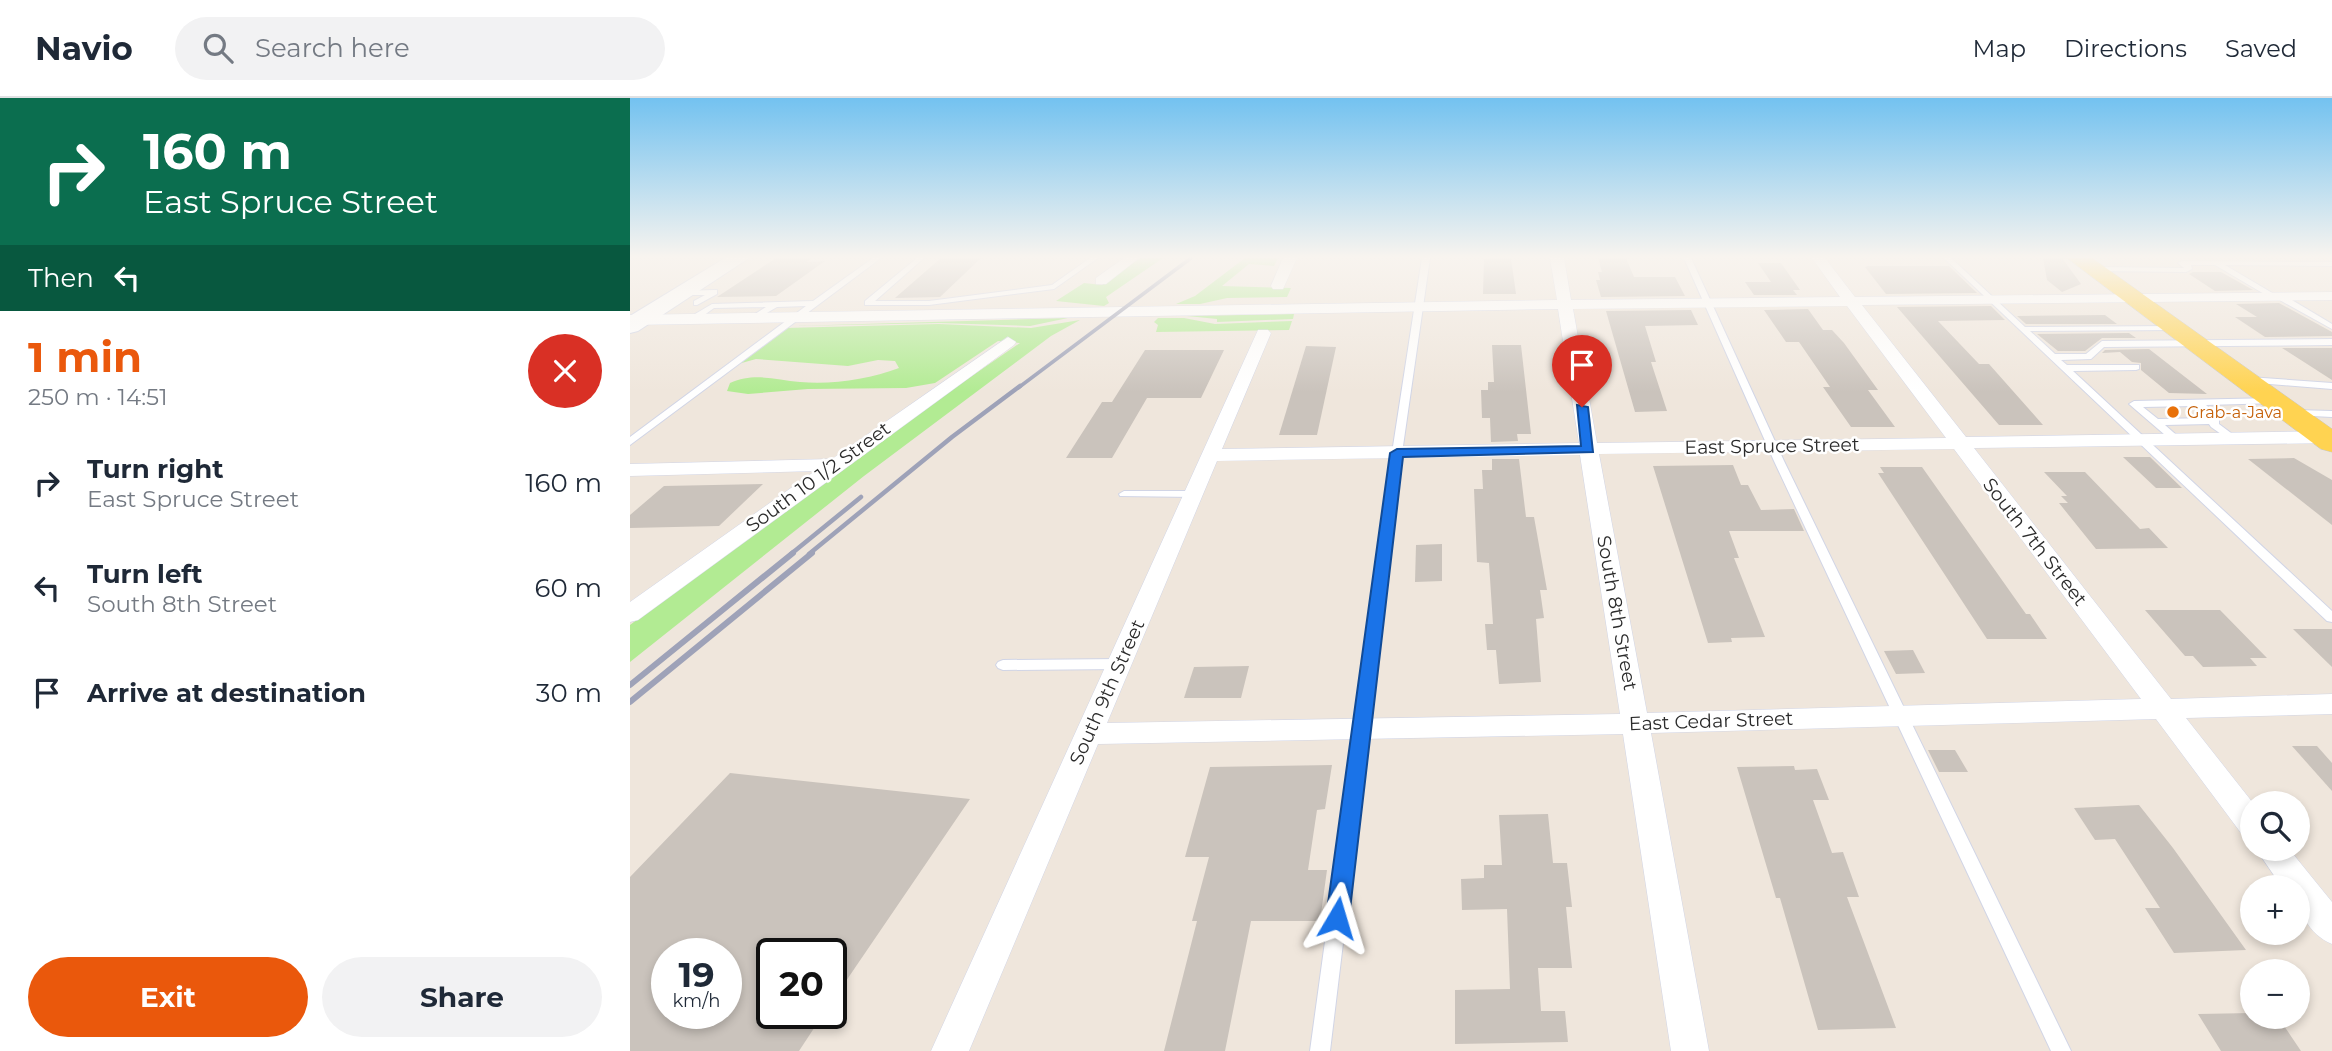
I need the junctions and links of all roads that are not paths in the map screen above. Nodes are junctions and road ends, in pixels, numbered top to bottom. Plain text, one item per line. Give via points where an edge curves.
1 (675, 302) edge
2 (697, 302) edge
3 (869, 302) edge
4 (933, 302) edge
5 (1420, 302) edge
6 (1674, 302) edge
7 (1708, 302) edge
8 (1852, 302) edge
9 (1995, 302) edge
10 (2139, 302) edge
11 (2287, 302) edge
12 (815, 303) joint
13 (1565, 304) junction
14 (775, 305) junction
15 (712, 306) junction
16 (1419, 306) junction
17 (755, 318) junction
18 (794, 318) junction
19 (693, 319) junction
20 (633, 322) edge
21 (2332, 327) edge
22 (2024, 329) junction
23 (1263, 332) dead end
24 (2188, 338) junction
25 (1008, 342) dead end
26 (2332, 342) edge
27 (2054, 357) junction
28 (2136, 367) dead end
29 (2065, 368) junction
30 (2245, 380) junction
31 (2332, 386) edge
32 (2197, 402) junction
33 (2283, 407) junction
34 (2215, 421) junction
35 (2155, 422) junction
36 (2330, 433) edge
37 (2231, 438) junction
38 (2140, 439) junction
39 (2176, 439) junction
40 (630, 442) edge
41 (1959, 443) junction
42 (1772, 446) junction
43 (1588, 449) junction
44 (1397, 453) junction
45 (1212, 455) junction
46 (834, 465) junction
47 (630, 470) edge
48 (1124, 494) dead end
49 (1194, 494) junction
50 (630, 614) edge
51 (2332, 618) edge
52 (1119, 664) junction
53 (1003, 665) dead end
54 (2332, 704) edge
55 (2163, 708) junction
56 (1902, 714) junction
57 (1636, 723) junction
58 (1362, 730) junction
59 (1089, 734) junction
60 (2240, 808) edge
61 (2280, 861) edge
62 (2332, 928) edge
63 (950, 1051) edge
64 (1320, 1051) edge
65 (1690, 1051) edge
66 (2062, 1051) edge

1 - 20 street
2 - 15 lane
3 - 4 lane
5 - 16 lane
6 - 13 street
7 - 42 lane
8 - 41 street, South 7th Street
9 - 22 lane
10 - 24 main road
11 - 21 lane
12 - 14 lane
12 - 18 lane
13 - 16 street
13 - 43 street, South 8th Street
14 - 15 lane
14 - 17 lane
15 - 19 lane
16 - 18 street
16 - 44 lane
17 - 18 street
17 - 19 street
18 - 40 lane
19 - 20 street
22 - 24 lane
22 - 27 lane
23 - 45 street, South 9th Street
24 - 26 lane
24 - 27 lane via 2102,344 2088,357
24 - 30 main road
25 - 46 street, South 10 1/2 Street
27 - 29 lane
28 - 29 lane
29 - 38 lane
30 - 31 lane
30 - 33 main road
32 - 33 lane
32 - 34 lane
32 - 35 lane via 2134,404
33 - 36 main road
34 - 35 lane
34 - 37 lane
35 - 39 lane
36 - 37 street, East Spruce Street
37 - 39 street, East Spruce Street
38 - 39 street, East Spruce Street
38 - 41 street, East Spruce Street
38 - 51 lane
41 - 42 street, East Spruce Street
41 - 55 street, South 7th Street
42 - 43 street, East Spruce Street
42 - 56 lane
43 - 44 street, East Spruce Street
43 - 57 street, South 8th Street
44 - 45 street, East Spruce Street
44 - 58 lane
45 - 49 street, South 9th Street
46 - 47 street
46 - 50 street, South 10 1/2 Street
48 - 49 lane
49 - 52 street, South 9th Street
52 - 53 lane
52 - 59 street, South 9th Street
54 - 55 street, East Cedar Street
55 - 56 street, East Cedar Street
55 - 60 street, South 7th Street
56 - 57 street, East Cedar Street
56 - 66 lane
57 - 58 street, East Cedar Street
57 - 65 street, South 8th Street
58 - 59 street, East Cedar Street
58 - 64 lane
59 - 63 street, South 9th Street
61 - 62 street

